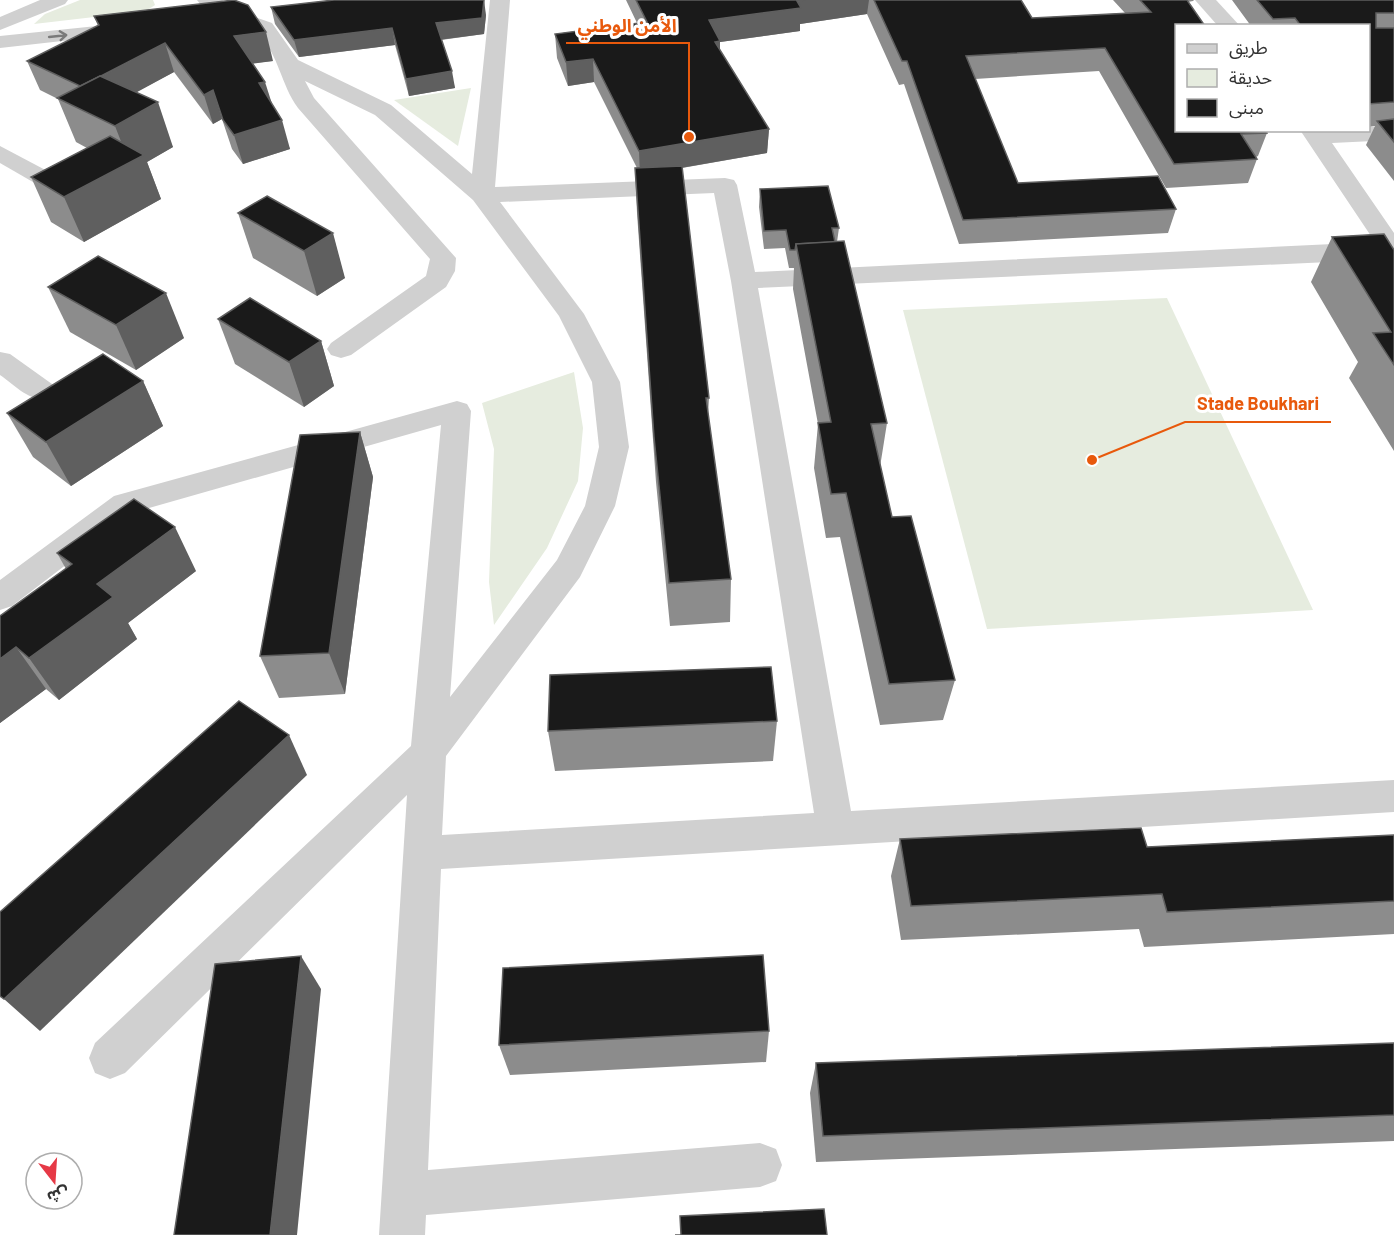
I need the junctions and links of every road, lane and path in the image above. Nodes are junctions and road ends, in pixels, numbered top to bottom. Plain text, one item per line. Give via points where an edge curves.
1 (58, 0) edge
2 (207, 0) edge
3 (500, 0) edge
4 (1204, 0) edge
5 (283, 11) edge
6 (236, 17) junction
7 (200, 21) edge
8 (0, 24) edge
9 (1228, 24) edge
10 (141, 27) edge
11 (0, 42) edge
12 (291, 65) junction
13 (1394, 133) edge
14 (1313, 134) edge
15 (0, 153) edge
16 (61, 189) edge
17 (482, 195) junction
18 (1393, 250) edge
19 (744, 281) junction
20 (340, 349) dead end
21 (0, 362) edge
22 (42, 391) edge
23 (0, 597) edge
24 (428, 752) junction
25 (1394, 796) edge
26 (835, 828) junction
27 (424, 853) junction
28 (110, 1059) dead end
29 (760, 1164) dead end
30 (404, 1215) edge

1 - 8 street
2 - 6 street
3 - 17 street
4 - 9 street
5 - 6 street
6 - 7 street
6 - 12 street via 265,27
11 -> 10 street
12 - 17 street via 383,110
12 - 20 street via 297,91 306,103 443,258 436,281
13 - 14 street
14 - 18 street
15 - 16 street
17 - 19 street via 725,185
17 - 24 street via 576,323 606,382 614,447 600,506 569,568
18 - 19 street
19 - 26 street
21 - 22 street
23 - 24 street via 125,504 457,411
24 - 27 street
24 - 28 street
25 - 26 street
26 - 27 street
27 - 30 street
29 - 30 street

